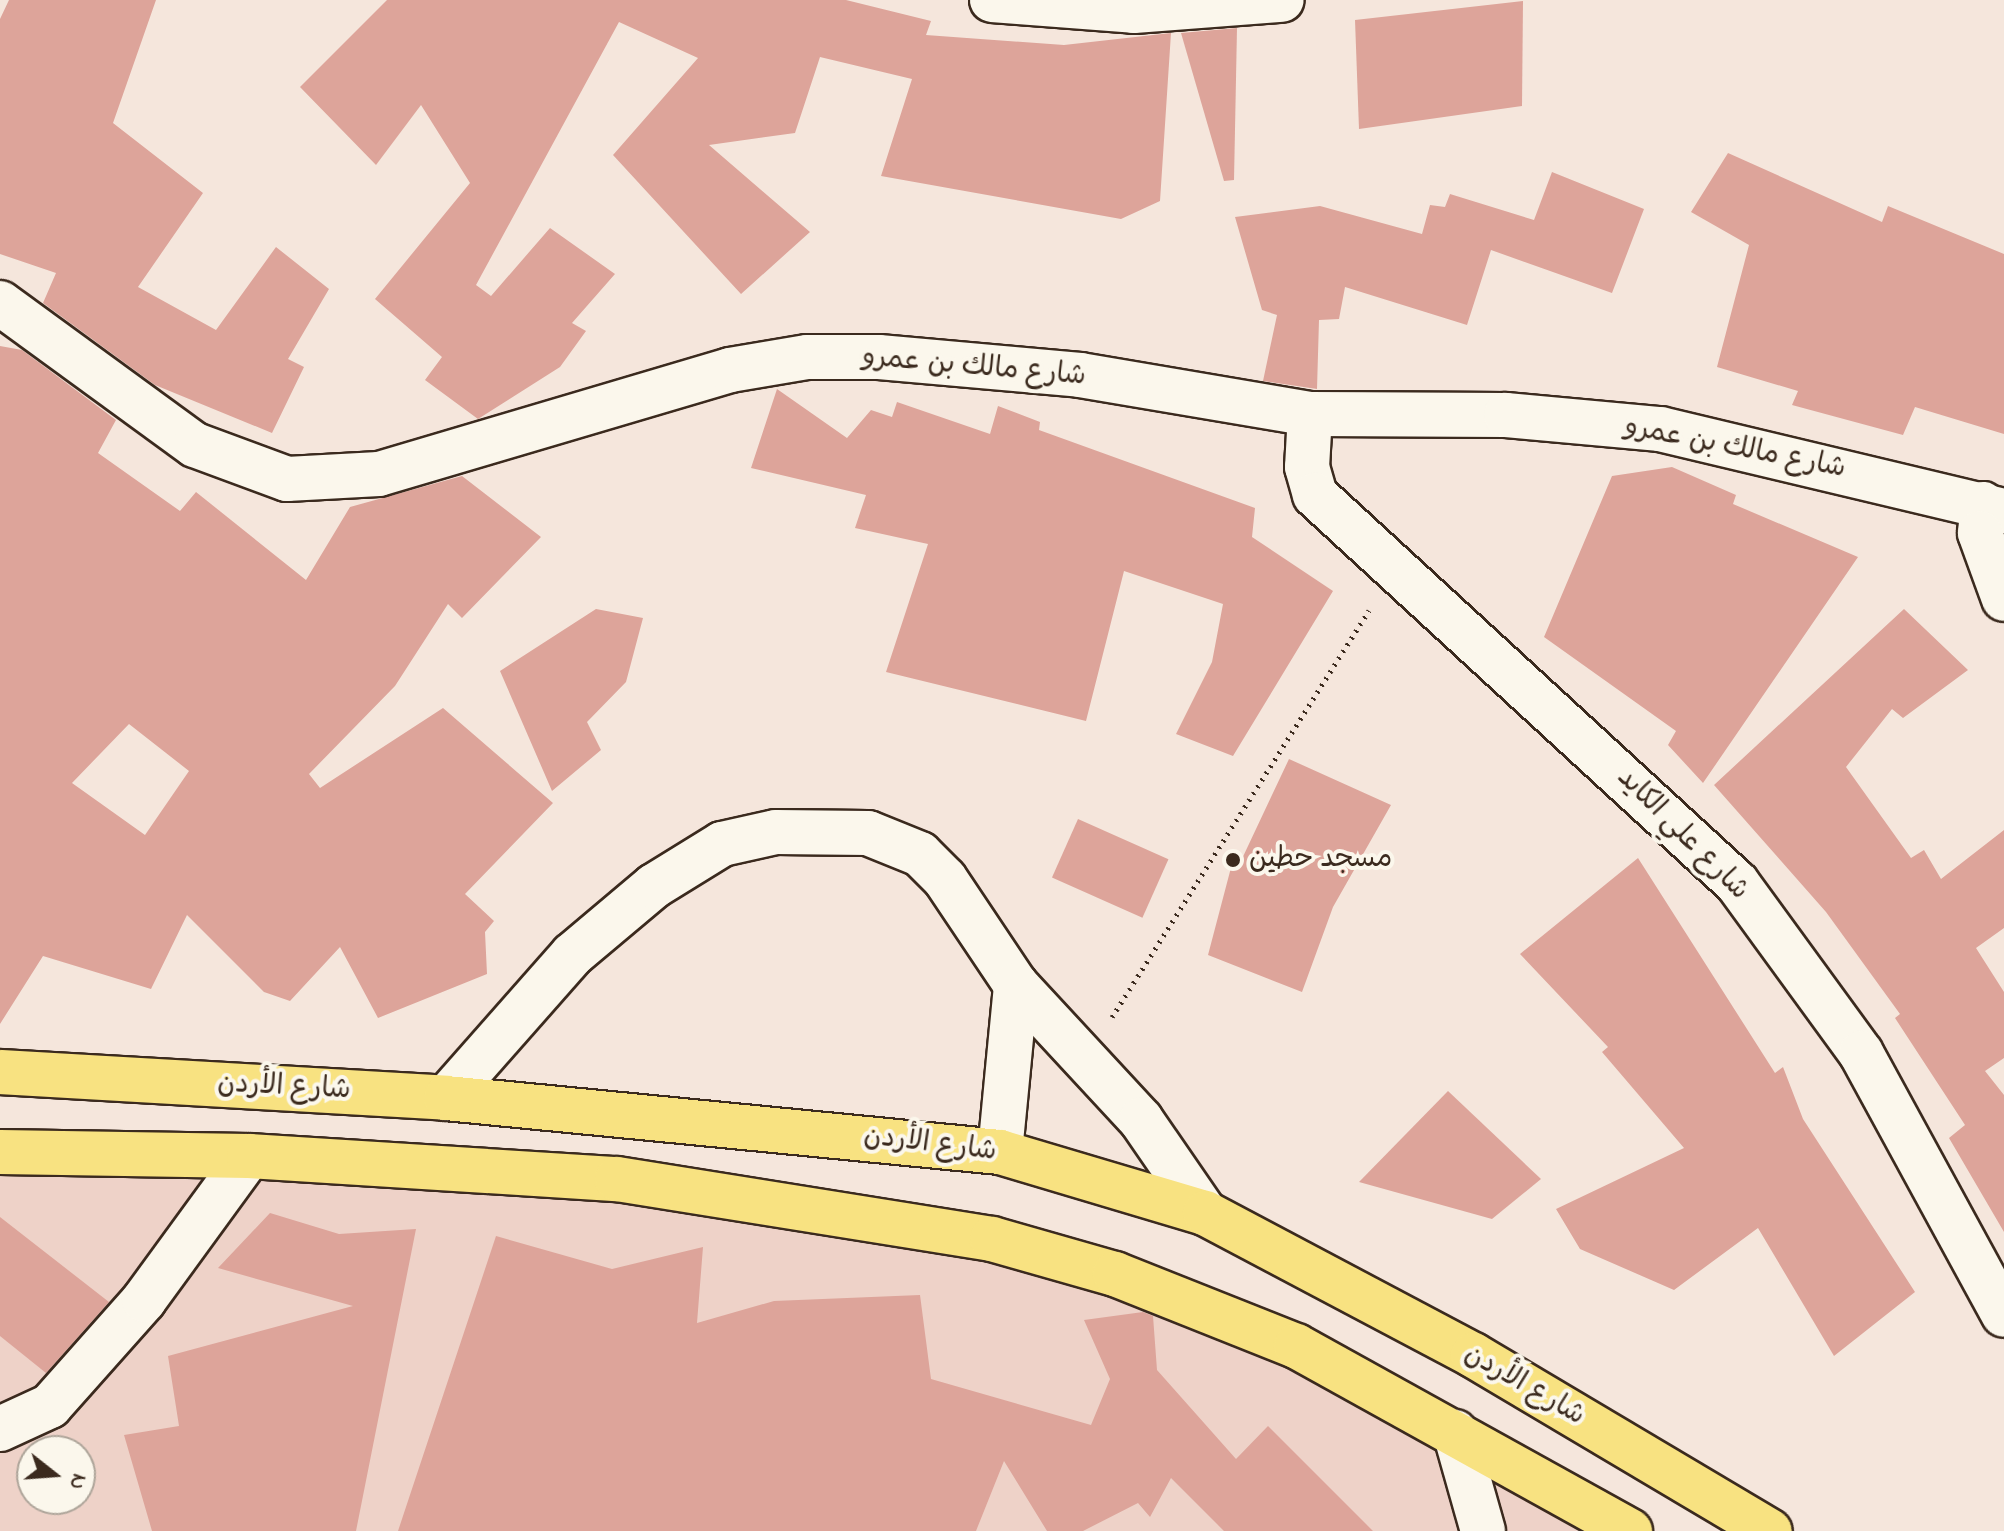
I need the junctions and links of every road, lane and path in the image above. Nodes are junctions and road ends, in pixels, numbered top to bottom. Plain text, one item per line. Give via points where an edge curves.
1 (992, 0) edge
2 (1282, 0) edge
3 (0, 303) edge
4 (1310, 414) junction
5 (1994, 507) edge
6 (1393, 572) junction
7 (2004, 599) edge
8 (1016, 985) junction
9 (1084, 1061) junction
10 (0, 1072) edge
11 (446, 1098) junction
12 (0, 1152) edge
13 (1000, 1152) junction
14 (249, 1156) junction
15 (1205, 1213) junction
16 (2004, 1315) edge
17 (0, 1429) edge
18 (1455, 1432) junction
19 (1483, 1531) edge
20 (1630, 1531) edge
21 (1770, 1531) edge

1 - 2 street via 1134,11
3 - 4 street, شارع مالك بن عمرو via 195,445 287,479 379,474 701,378 807,357 974,363
4 - 5 street, شارع مالك بن عمرو via 1506,415 1660,429
4 - 6 street, شارع علي الكايد via 1307,467 1315,495
5 - 7 street via 1980,533
6 - 9 path
6 - 16 street, شارع علي الكايد via 1737,883 1861,1053
8 - 9 street
8 - 11 street via 945,879 920,854 868,833 776,832 722,844 654,886 572,955
8 - 13 street
9 - 15 street via 1141,1120
10 - 11 highway, شارع الأردن
11 - 13 highway, شارع الأردن
12 - 14 highway
13 - 15 highway, شارع الأردن
14 - 17 street via 144,1300 50,1406
14 - 18 highway via 617,1179 992,1239 1202,1306 1296,1346
15 - 21 highway, شارع الأردن via 1473,1355
18 - 19 street
18 - 20 highway

